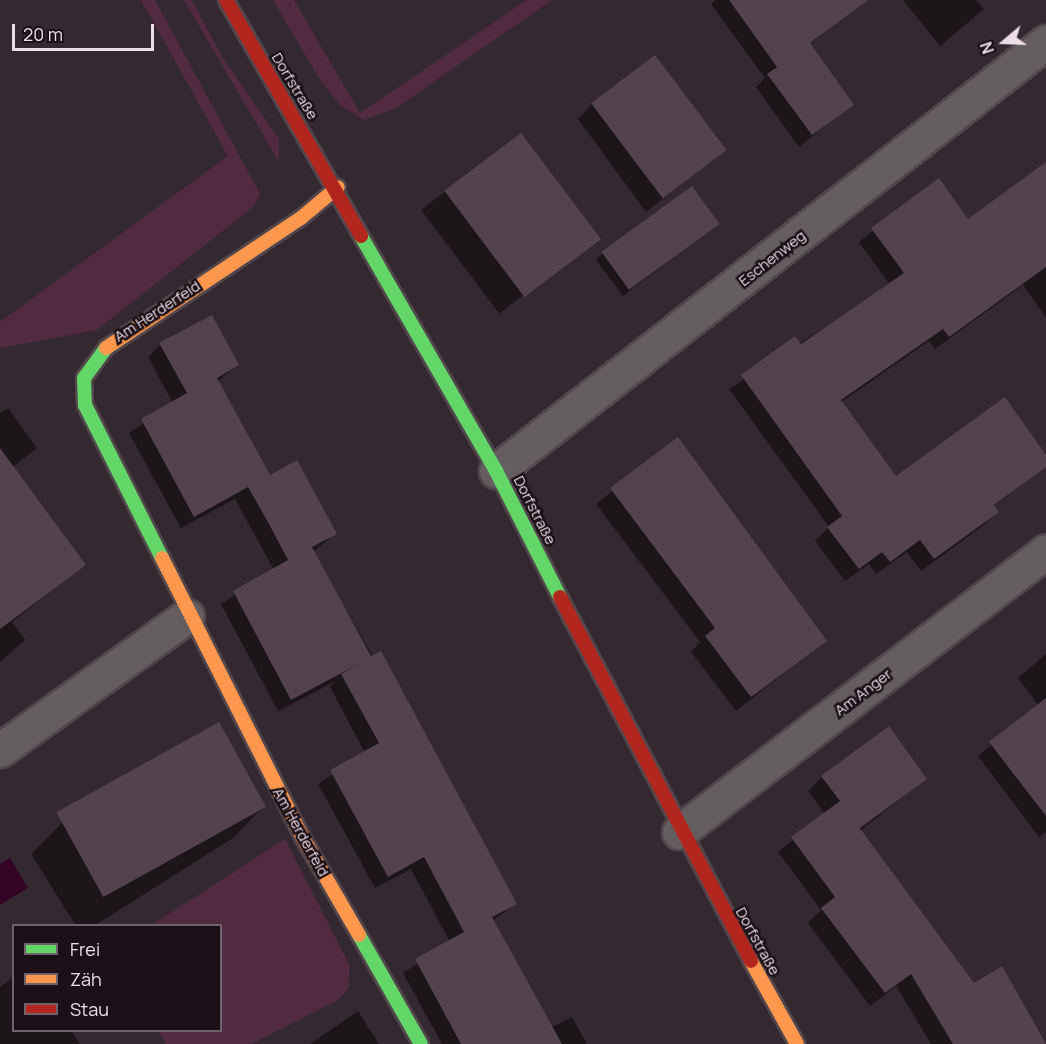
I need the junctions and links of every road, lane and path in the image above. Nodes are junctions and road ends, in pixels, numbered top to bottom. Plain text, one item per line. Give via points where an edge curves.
1 (226, 0) edge
2 (1046, 42) edge
3 (338, 188) junction
4 (496, 471) junction
5 (1046, 551) edge
6 (187, 616) junction
7 (0, 750) edge
8 (679, 832) junction
9 (421, 1044) edge
10 (797, 1044) edge

1 - 3 street, Dorfstraße
2 - 4 street, Eschenweg
3 - 4 street, Dorfstraße
3 - 6 street, Am Herderfeld via 301,218 112,340 84,378 93,428
4 - 8 street, Dorfstraße
5 - 8 street, Am Anger
6 - 7 street
6 - 9 street, Am Herderfeld via 303,838
8 - 10 street, Dorfstraße

